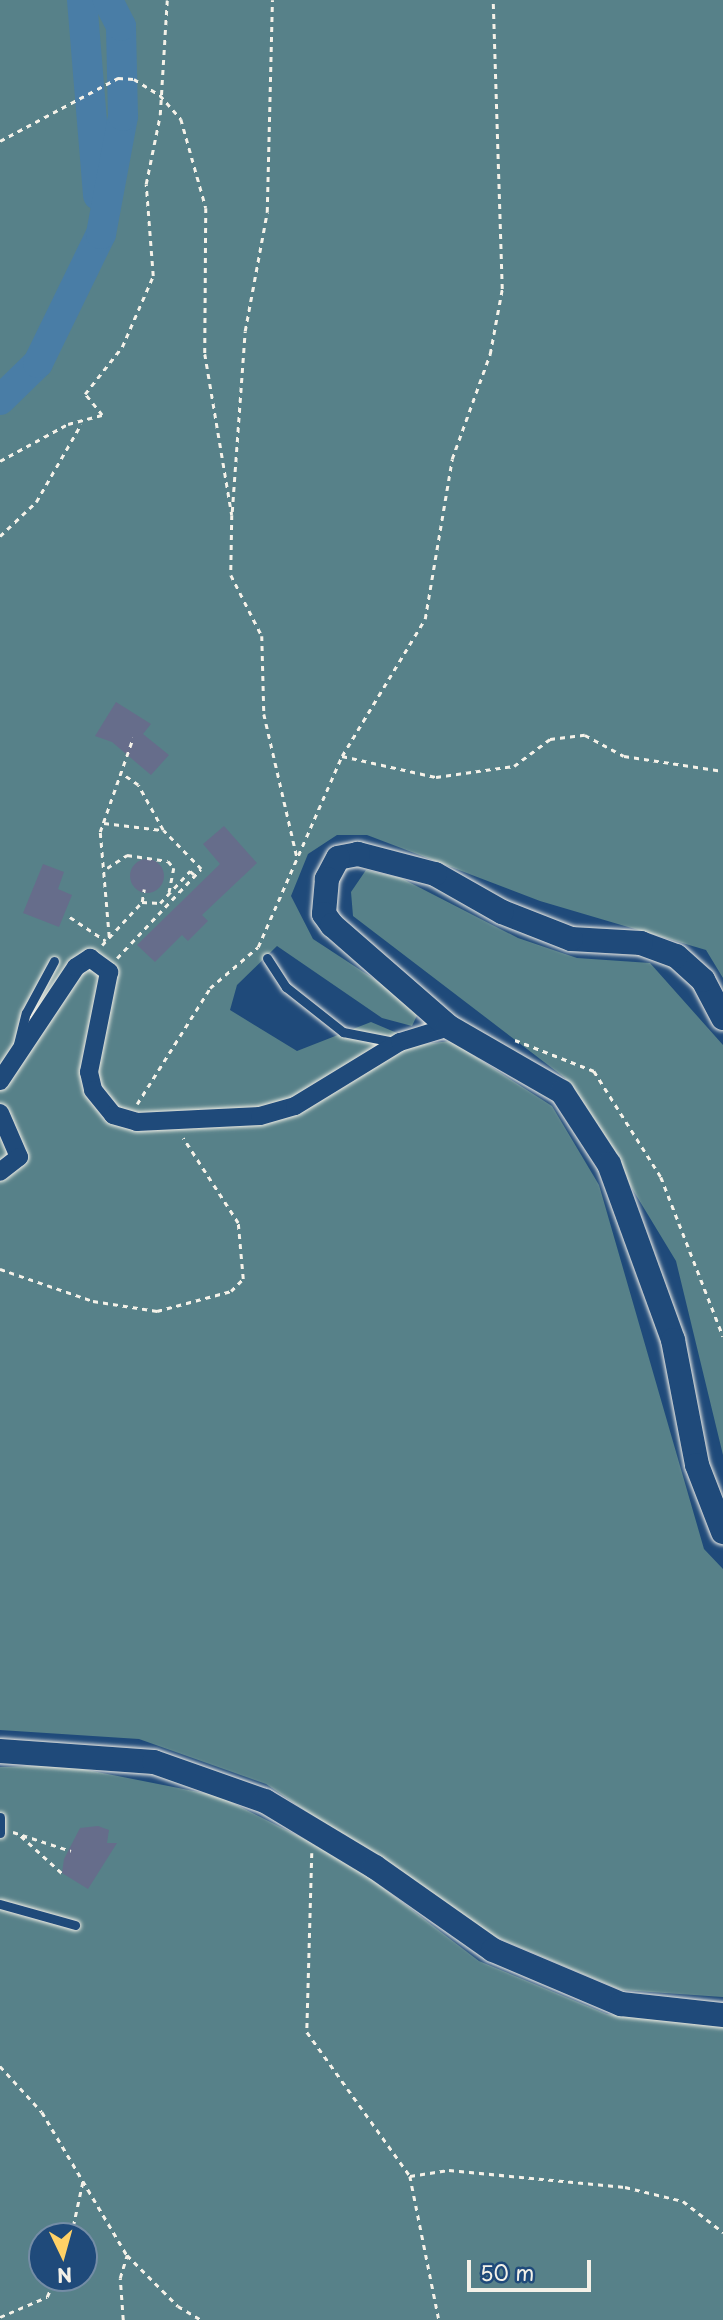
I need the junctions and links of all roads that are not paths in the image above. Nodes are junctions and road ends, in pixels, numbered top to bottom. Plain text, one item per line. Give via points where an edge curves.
1 (267, 958) dead end
2 (54, 961) dead end
3 (723, 1018) edge
4 (449, 1027) junction
5 (400, 1042) junction
6 (12, 1063) junction
7 (0, 1081) edge
8 (0, 1114) edge
9 (0, 1172) edge
10 (723, 1532) edge
11 (0, 1751) edge
12 (0, 1817) edge
13 (2, 1831) edge
14 (0, 1904) edge
15 (75, 1924) dead end
16 (723, 2015) edge

1 - 5 lane via 286,987 343,1032
2 - 6 lane via 26,1013
3 - 4 street via 703,980 676,956 641,943 571,939 502,912 435,874 358,854 338,858 327,879 324,914
4 - 5 street
4 - 10 street via 562,1093 609,1164 673,1340 697,1465
5 - 6 street via 295,1107 173,1123 113,1115 93,1090 89,1072 108,968 90,958 76,967
6 - 7 street
8 - 9 street via 19,1157
11 - 16 street via 154,1762 265,1801 493,1950 621,2004
12 - 13 lane
14 - 15 lane

